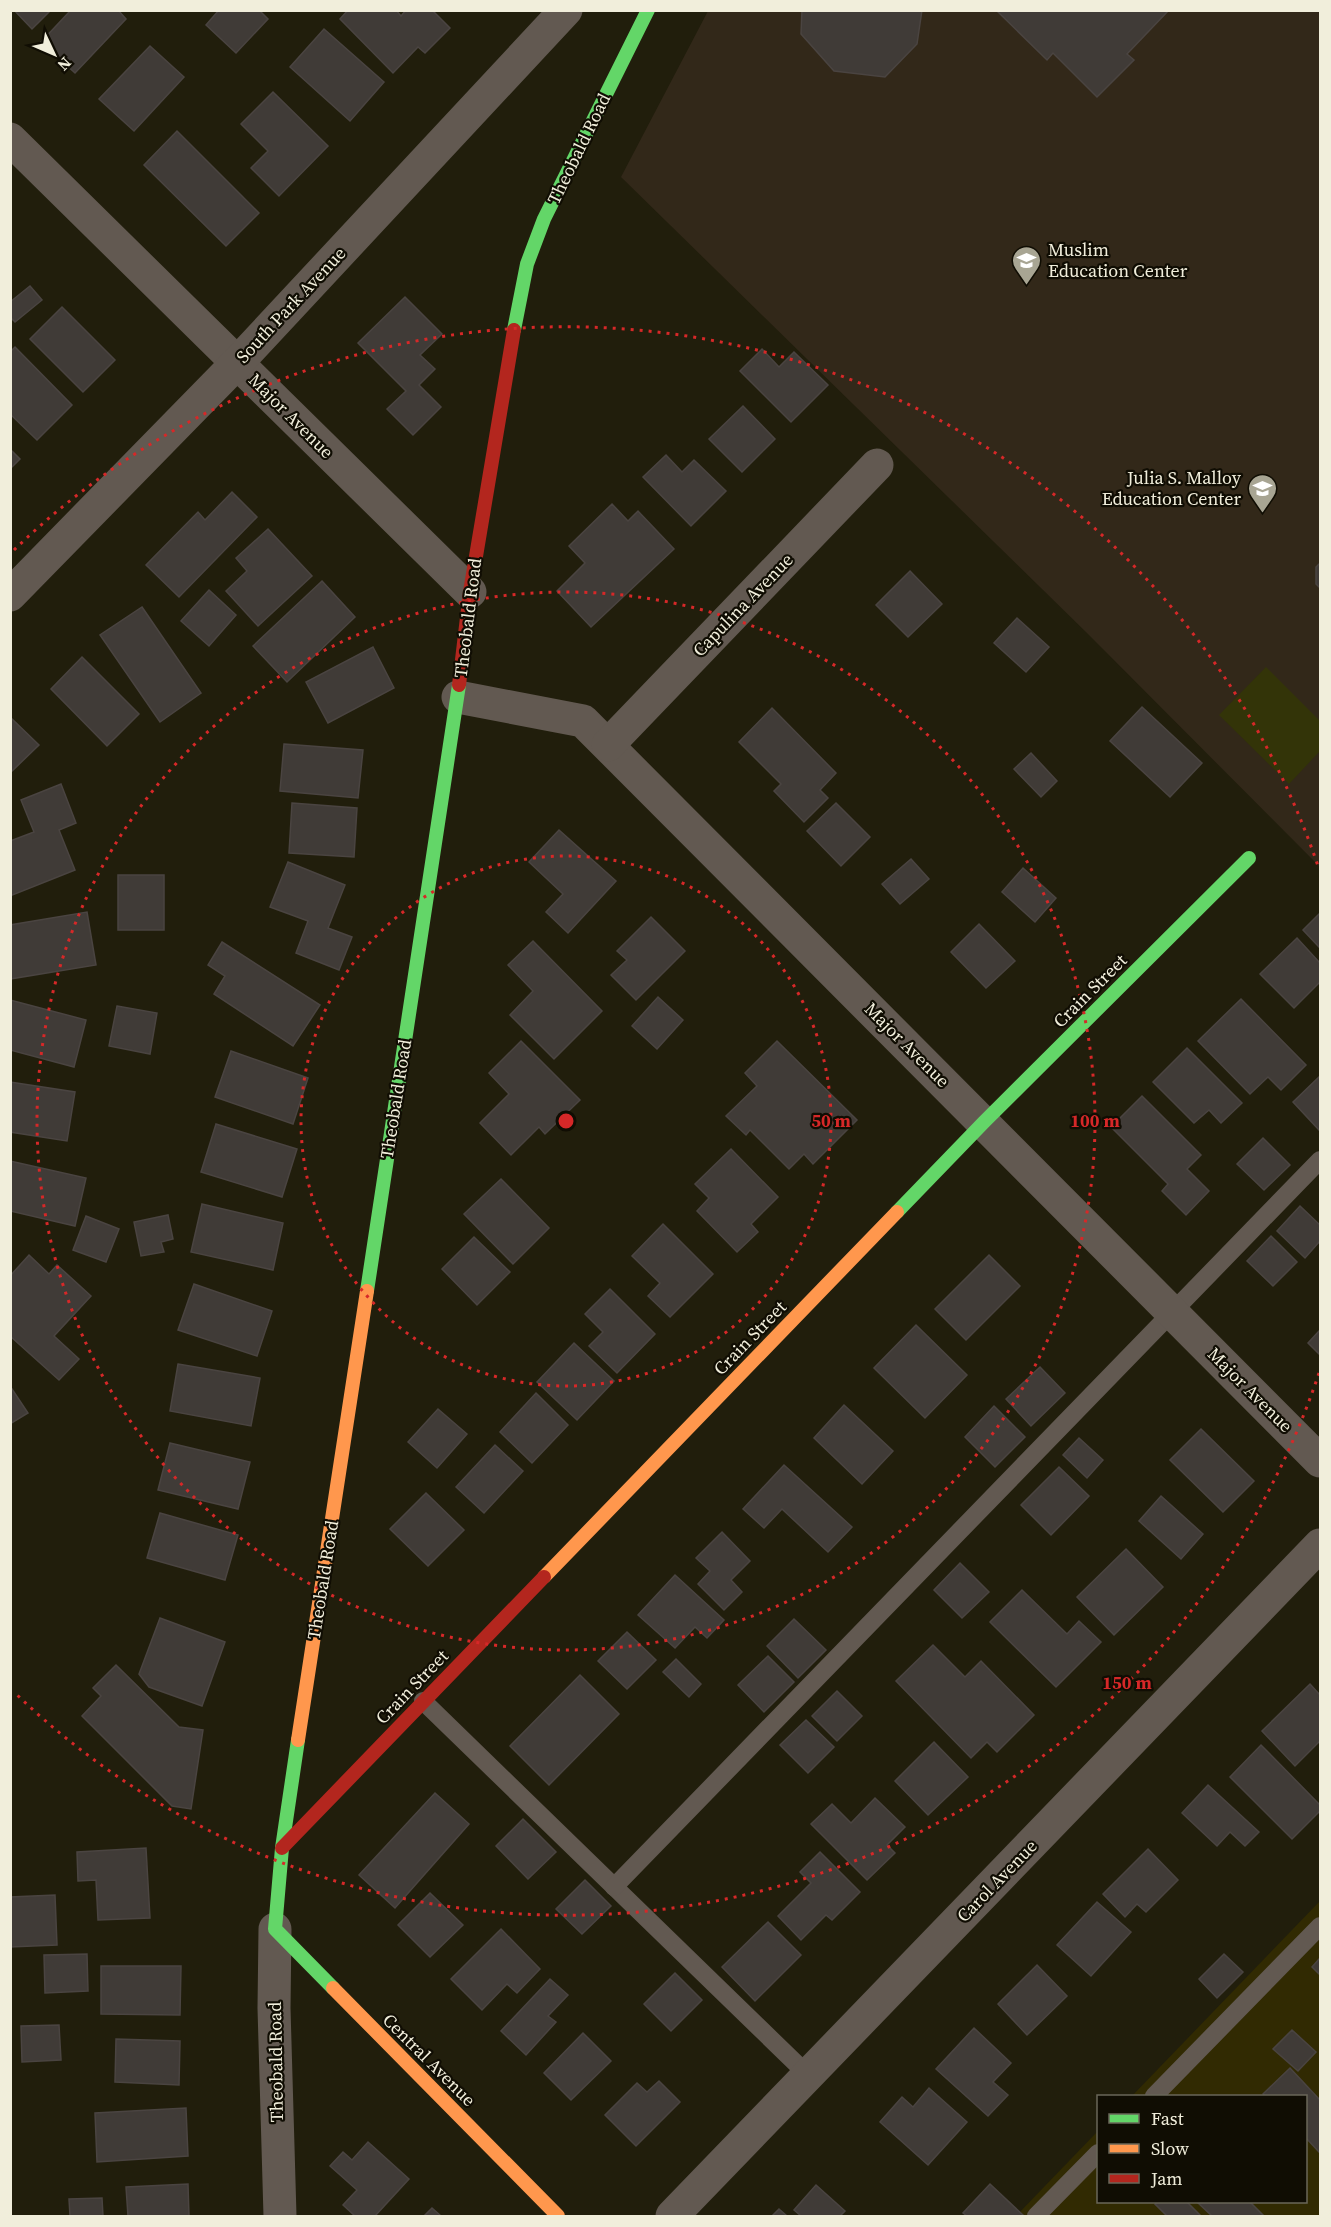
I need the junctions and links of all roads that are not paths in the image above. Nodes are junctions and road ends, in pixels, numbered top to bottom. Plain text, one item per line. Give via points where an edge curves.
1 (566, 10) edge
2 (648, 10) edge
3 (10, 139) edge
4 (237, 363) junction
5 (877, 465) dead end
6 (470, 592) junction
7 (10, 595) edge
8 (458, 697) junction
9 (608, 745) junction
10 (1249, 858) dead end
11 (984, 1122) junction
12 (1320, 1160) edge
13 (1172, 1311) junction
14 (1320, 1461) edge
15 (1320, 1545) edge
16 (423, 1701) junction
17 (282, 1848) junction
18 (614, 1887) junction
19 (1320, 1926) edge
20 (275, 1929) junction
21 (809, 2076) junction
22 (1156, 2095) edge
23 (1097, 2154) edge
24 (280, 2217) edge
25 (558, 2217) edge
26 (672, 2217) edge
27 (1036, 2217) edge

1 - 4 street, South Park Avenue
2 - 6 street, Theobald Road via 553,199 527,264
3 - 4 street, Major Avenue
4 - 6 street, Major Avenue
4 - 7 street, South Park Avenue
5 - 9 street, Capulina Avenue
6 - 8 street, Theobald Road
8 - 9 street, Major Avenue via 583,721
8 - 17 street, Theobald Road
9 - 11 street, Major Avenue
10 - 11 street, Crain Street
11 - 13 street, Major Avenue
11 - 16 street, Crain Street
12 - 13 lane
13 - 14 street, Major Avenue
13 - 18 lane
15 - 21 street, Carol Avenue
16 - 17 street, Crain Street
16 - 18 lane
17 - 20 street, Theobald Road
18 - 21 lane
19 - 22 lane
20 - 24 street, Theobald Road
20 - 25 street, Central Avenue
21 - 26 street, Carol Avenue
23 - 27 lane

